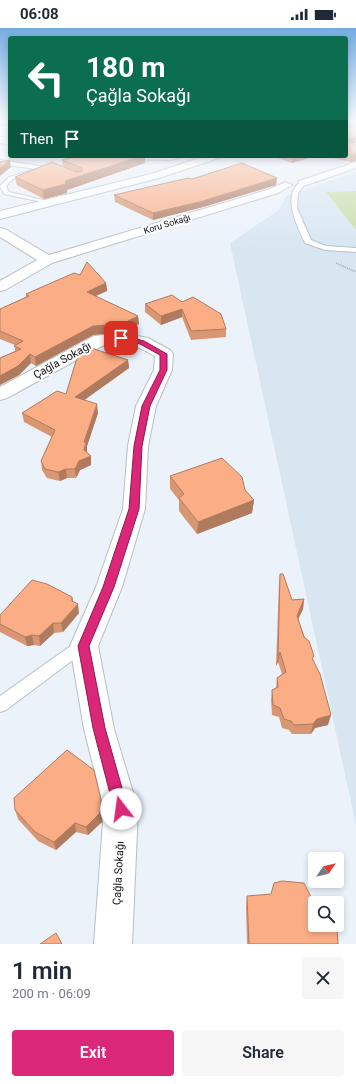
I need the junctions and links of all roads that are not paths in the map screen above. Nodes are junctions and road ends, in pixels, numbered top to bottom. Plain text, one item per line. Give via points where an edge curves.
1 (13, 164) edge
2 (192, 164) edge
3 (356, 165) edge
4 (51, 166) edge
5 (44, 168) junction
6 (303, 183) joint
7 (286, 185) dead end
8 (50, 203) junction
9 (0, 215) edge
10 (0, 232) edge
11 (356, 250) edge
12 (47, 260) junction
13 (0, 287) edge
14 (0, 394) edge
15 (85, 643) junction
16 (0, 706) edge
17 (114, 944) edge

1 - 5 lane
2 - 8 street
3 - 6 street
4 - 5 lane
5 - 8 lane via 11,178 3,186 6,193
6 - 11 lane via 295,193 294,208 308,241 325,248
7 - 12 street, Koru Sokağı via 274,191
8 - 9 street
10 - 12 street
12 - 13 street, Koru Sokağı
14 - 15 street, Çağla Sokağı via 100,340 121,338 142,342 164,354 163,370 146,406 138,446 134,509 109,587
15 - 16 lane
15 - 17 street, Çağla Sokağı via 99,728 121,809

